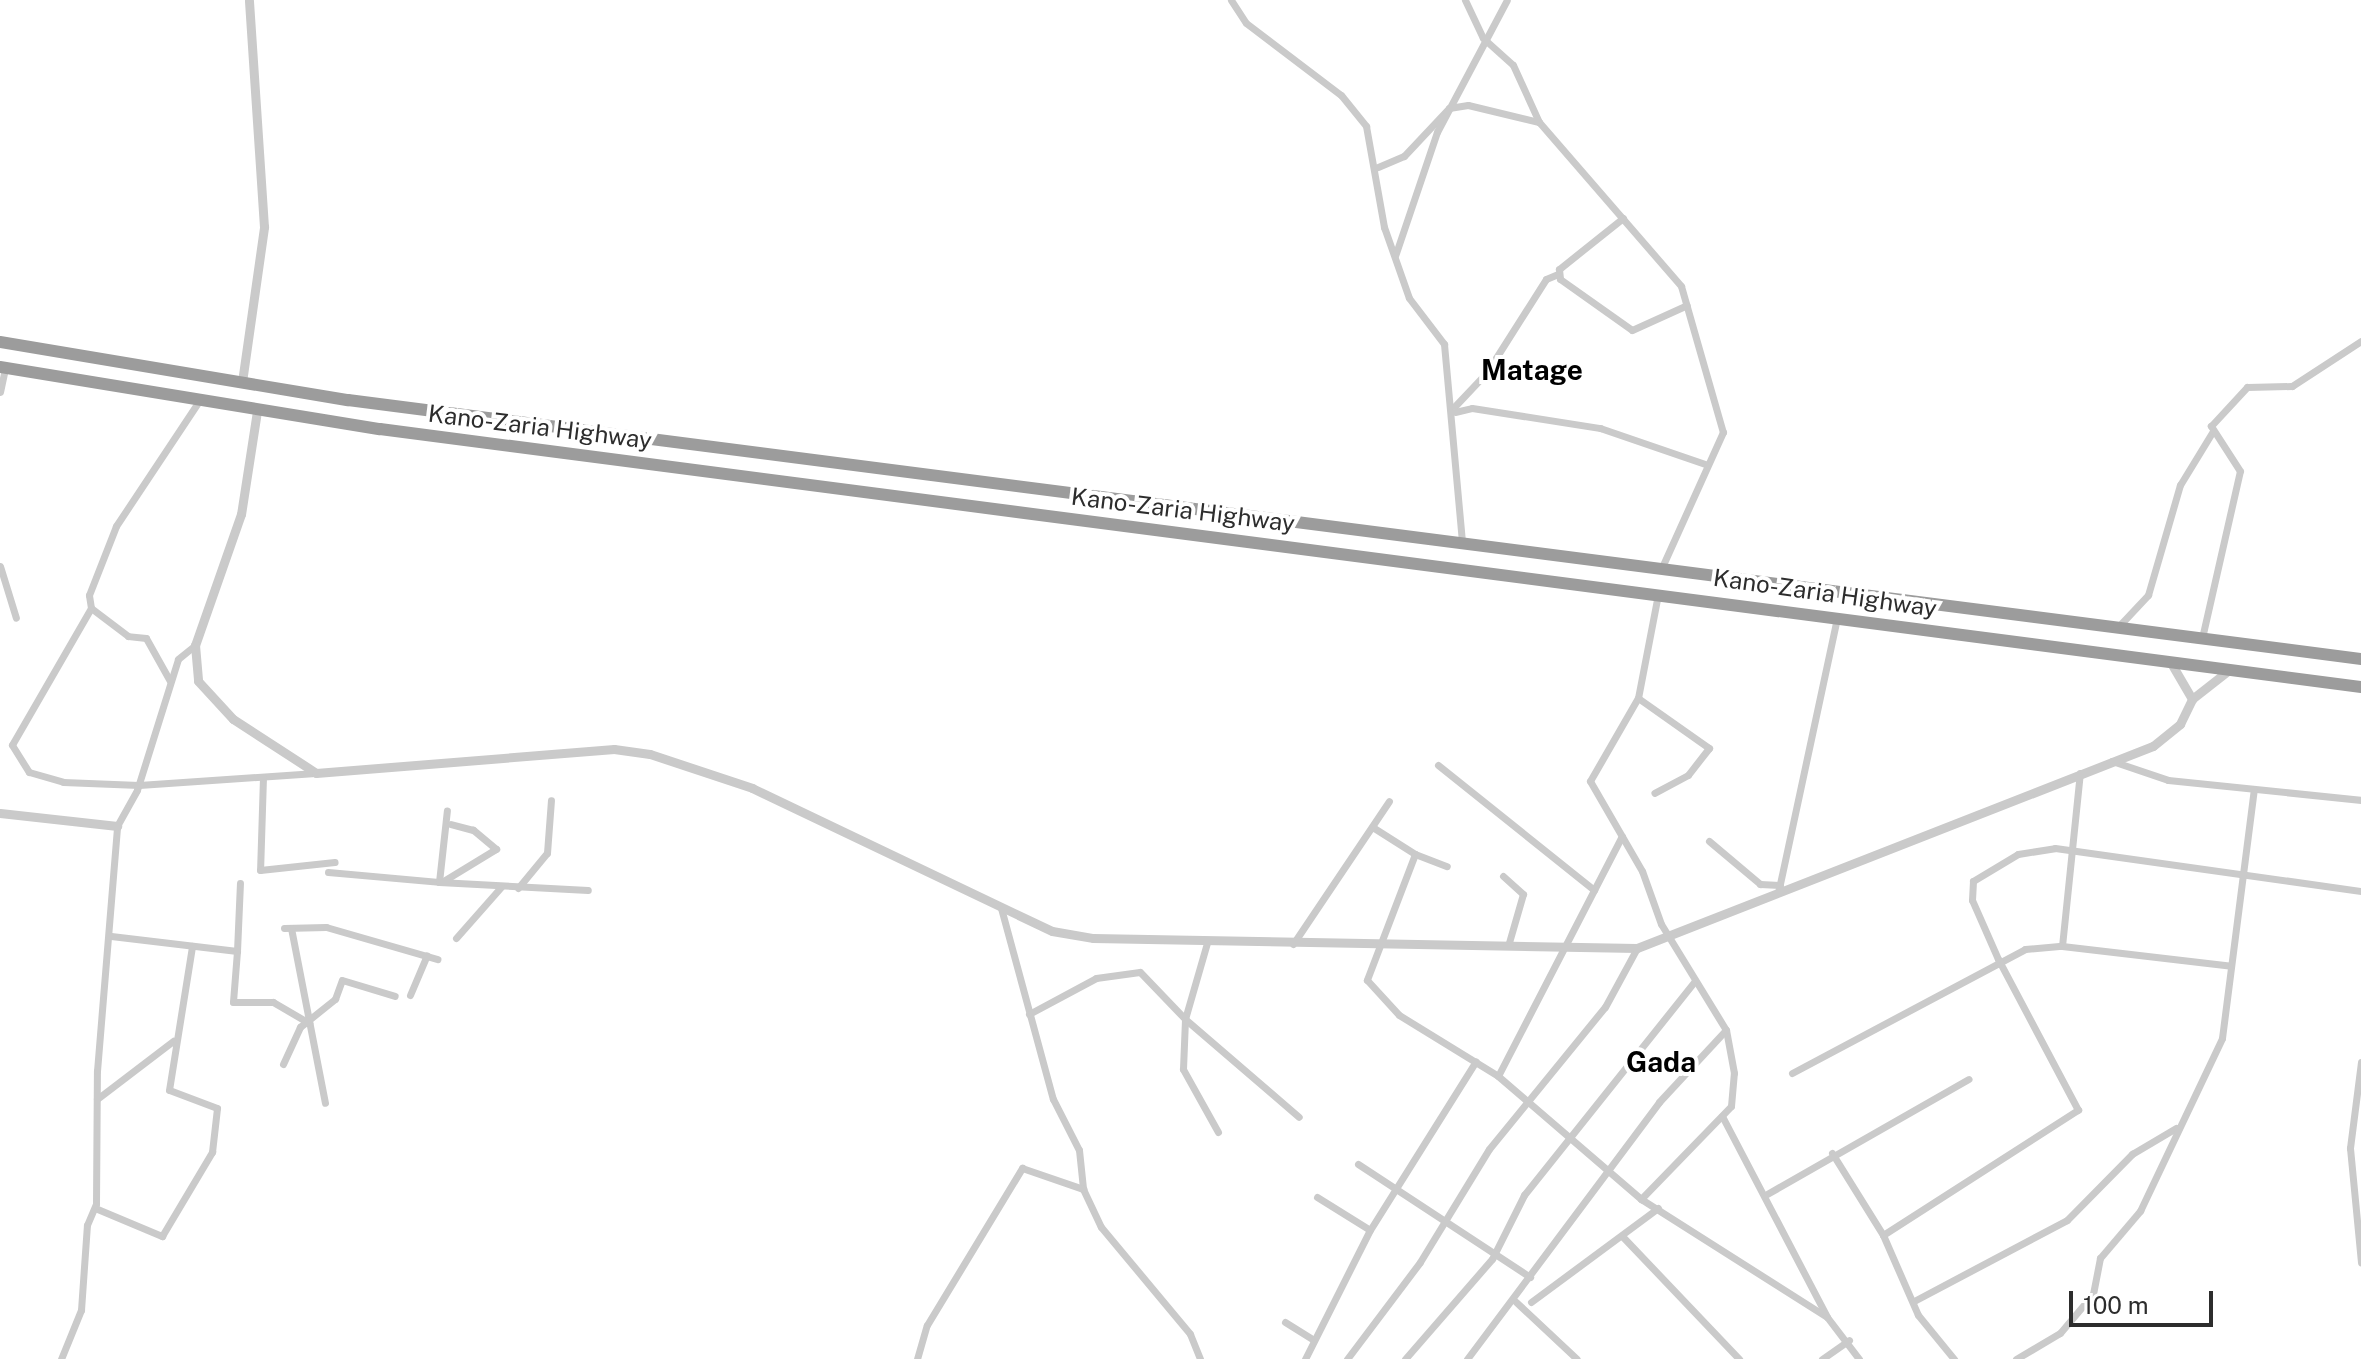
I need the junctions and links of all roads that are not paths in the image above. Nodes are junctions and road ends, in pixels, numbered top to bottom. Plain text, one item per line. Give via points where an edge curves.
1 (249, 0) edge
2 (1231, 0) edge
3 (1465, 0) edge
4 (1507, 0) edge
5 (1483, 38) junction
6 (1449, 108) junction
7 (1539, 122) junction
8 (1378, 167) junction
9 (1623, 218) junction
10 (1394, 258) junction
11 (1558, 274) junction
12 (1687, 305) junction
13 (2361, 341) edge
14 (0, 342) edge
15 (3, 367) edge
16 (242, 382) junction
17 (0, 392) edge
18 (199, 401) junction
19 (1455, 409) junction
20 (257, 411) junction
21 (2213, 431) junction
22 (1705, 464) junction
23 (1462, 543) junction
24 (0, 566) edge
25 (1661, 569) junction
26 (1659, 593) junction
27 (91, 608) junction
28 (2040, 617) junction
29 (16, 618) dead end
30 (1837, 618) junction
31 (2118, 627) junction
32 (2202, 638) junction
33 (2037, 642) junction
34 (195, 645) junction
35 (2361, 659) edge
36 (2171, 663) junction
37 (2229, 670) junction
38 (170, 681) junction
39 (2361, 687) edge
40 (1638, 698) junction
41 (2192, 699) junction
42 (2112, 761) junction
43 (1438, 765) dead end
44 (2081, 771) junction
45 (316, 773) junction
46 (263, 777) junction
47 (139, 785) junction
48 (2254, 789) junction
49 (1654, 793) dead end
50 (551, 800) dead end
51 (2361, 800) edge
52 (1389, 801) dead end
53 (447, 810) dead end
54 (0, 813) edge
55 (451, 824) dead end
56 (117, 826) junction
57 (1374, 828) junction
58 (1622, 836) junction
59 (1709, 841) dead end
60 (1415, 854) junction
61 (2075, 854) junction
62 (335, 862) dead end
63 (1447, 866) dead end
64 (328, 872) dead end
65 (2243, 874) junction
66 (1503, 876) dead end
67 (439, 882) junction
68 (240, 883) dead end
69 (501, 887) junction
70 (518, 888) junction
71 (1779, 889) junction
72 (588, 890) dead end
73 (1594, 890) junction
74 (2361, 891) edge
75 (1001, 908) junction
76 (111, 936) junction
77 (1670, 937) junction
78 (456, 938) dead end
79 (1207, 943) junction
80 (1293, 944) junction
81 (1382, 945) junction
82 (192, 946) junction
83 (1508, 946) junction
84 (1570, 946) junction
85 (2062, 946) junction
86 (1637, 948) junction
87 (237, 951) junction
88 (427, 955) junction
89 (437, 959) dead end
90 (1998, 959) junction
91 (2231, 966) junction
92 (1694, 982) junction
93 (410, 995) dead end
94 (395, 996) dead end
95 (1029, 1014) junction
96 (1185, 1019) junction
97 (309, 1023) junction
98 (1726, 1030) junction
99 (173, 1041) junction
100 (1476, 1061) junction
101 (2361, 1062) edge
102 (283, 1064) dead end
103 (1792, 1073) dead end
104 (1498, 1076) junction
105 (1969, 1079) dead end
106 (97, 1099) junction
107 (325, 1103) dead end
108 (1527, 1103) junction
109 (1722, 1116) junction
110 (1299, 1117) dead end
111 (2176, 1128) junction
112 (1218, 1132) dead end
113 (1571, 1136) junction
114 (1832, 1153) junction
115 (1358, 1164) dead end
116 (1611, 1172) junction
117 (1396, 1187) junction
118 (1083, 1189) junction
119 (1767, 1194) junction
120 (1317, 1197) dead end
121 (1641, 1199) junction
122 (95, 1208) junction
123 (1658, 1208) junction
124 (1448, 1220) junction
125 (1370, 1230) junction
126 (1883, 1235) junction
127 (1622, 1236) junction
128 (1494, 1250) junction
129 (2361, 1262) edge
130 (1530, 1277) junction
131 (1914, 1301) junction
132 (1516, 1302) junction
133 (1531, 1302) dead end
134 (1827, 1317) junction
135 (1285, 1322) dead end
136 (1314, 1340) junction
137 (1849, 1340) junction
138 (61, 1359) edge
139 (917, 1359) edge
140 (1200, 1359) edge
141 (1305, 1359) edge
142 (1347, 1359) edge
143 (1405, 1359) edge
144 (1467, 1359) edge
145 (1577, 1359) edge
146 (1739, 1359) edge
147 (1822, 1359) edge
148 (1859, 1359) edge
149 (1954, 1359) edge
150 (2016, 1359) edge

1 - 16 street via 264,227
2 - 8 street via 1246,23 1357,109
3 - 5 street
4 - 5 street
5 - 6 street
5 - 7 street via 1513,65
6 - 7 street via 1468,105
6 - 8 street via 1404,156
6 - 10 street
7 - 9 street
8 - 10 street
9 - 11 street
9 - 12 street via 1666,261
10 - 19 street via 1409,298 1444,344
11 - 12 street via 1632,330
11 - 19 street via 1546,279 1487,372
12 - 22 street via 1722,416 1723,432
13 - 21 street via 2292,386 2247,387
14 - 16 highway, Kano-Zaria Highway
15 - 17 street
15 - 18 highway, Kano-Zaria Highway
16 - 23 highway, Kano-Zaria Highway
18 - 20 highway, Kano-Zaria Highway
18 - 27 street via 116,526 89,595
19 - 22 street via 1600,428
19 - 23 street
20 - 26 highway, Kano-Zaria Highway
20 - 34 street via 241,514
21 - 31 street via 2180,485 2148,595
21 - 32 street via 2240,471
22 - 25 street
23 - 25 highway, Kano-Zaria Highway
24 - 29 street
25 - 28 highway, Kano-Zaria Highway
26 - 30 highway, Kano-Zaria Highway
26 - 40 street
27 - 38 street via 128,636 146,638
27 - 47 street via 12,745 29,772 63,782
28 - 31 highway, Kano-Zaria Highway
28 - 33 highway
30 - 33 highway, Kano-Zaria Highway
30 - 71 street
31 - 32 highway, Kano-Zaria Highway
32 - 35 highway, Kano-Zaria Highway
33 - 36 highway, Kano-Zaria Highway
34 - 38 street via 178,659
34 - 45 street via 198,681 233,719
36 - 37 highway, Kano-Zaria Highway
36 - 41 street
37 - 39 highway, Kano-Zaria Highway
37 - 41 street
38 - 47 street
40 - 49 street via 1709,748 1688,775
40 - 58 street via 1590,781
41 - 42 street via 2170,734
42 - 44 street
42 - 48 street via 2149,776
43 - 73 street
44 - 61 street
44 - 71 street
45 - 46 street
45 - 75 street via 614,749 650,754 752,788
46 - 47 street
46 - 62 street via 260,870
47 - 56 street
48 - 51 street
48 - 65 street
50 - 70 street via 547,853
52 - 57 street
53 - 67 street
54 - 56 street
55 - 67 street via 473,830 496,849
56 - 76 street
57 - 60 street
57 - 80 street
58 - 73 street
58 - 77 street
59 - 71 street via 1760,884
60 - 63 street
60 - 81 street
61 - 65 street
61 - 85 street
61 - 90 street via 2024,852 1973,881 1972,900
64 - 67 street
65 - 74 street
65 - 91 street
66 - 83 street via 1523,894
67 - 69 street
68 - 87 street
69 - 70 street
69 - 78 street
70 - 72 street
71 - 77 street
73 - 84 street
75 - 79 street via 1052,931
75 - 95 street
76 - 82 street
76 - 106 street
77 - 86 street
77 - 92 street
79 - 80 street
79 - 96 street
80 - 81 street
81 - 83 street
81 - 100 street via 1367,980 1399,1015
82 - 87 street
82 - 99 street
83 - 84 street
84 - 86 street
84 - 104 street
85 - 90 street
85 - 91 street
86 - 108 street via 1605,1007
87 - 97 street via 233,1002 273,1002
88 - 89 street
88 - 93 street
88 - 97 street via 326,927 288,928
90 - 103 street
90 - 126 street via 2078,1110
91 - 111 street via 2222,1038
92 - 98 street
92 - 113 street
94 - 97 street via 342,980 335,999
95 - 96 street via 1096,978 1140,972
95 - 118 street via 1053,1099 1079,1150
96 - 110 street
96 - 112 street via 1183,1069
97 - 102 street via 300,1027
97 - 107 street
98 - 109 street via 1734,1073 1731,1106
98 - 116 street via 1659,1102
99 - 106 street
99 - 122 street via 169,1090 217,1108 212,1152 162,1236
100 - 104 street
100 - 117 street
101 - 129 street via 2350,1148
104 - 108 street
105 - 114 street
106 - 122 street via 101,1150
108 - 113 street
108 - 124 street via 1489,1149
109 - 119 street
109 - 121 street
111 - 131 street via 2132,1154 2067,1220
111 - 150 street via 2140,1211 2100,1258 2093,1294 2079,1317
113 - 116 street
113 - 128 street via 1524,1195
114 - 119 street
114 - 126 street
115 - 117 street
116 - 121 street
116 - 130 street
117 - 124 street
117 - 125 street
118 - 139 street via 1022,1168 927,1325
118 - 140 street via 1101,1227 1190,1334
119 - 134 street
120 - 125 street
121 - 123 street
122 - 138 street via 81,1310
123 - 127 street
123 - 134 street
124 - 128 street
124 - 142 street
125 - 136 street
126 - 131 street
127 - 133 street
127 - 146 street
128 - 130 street
128 - 143 street
130 - 132 street
131 - 149 street
132 - 144 street
132 - 145 street
134 - 137 street
135 - 136 street
136 - 141 street
137 - 147 street
137 - 148 street

